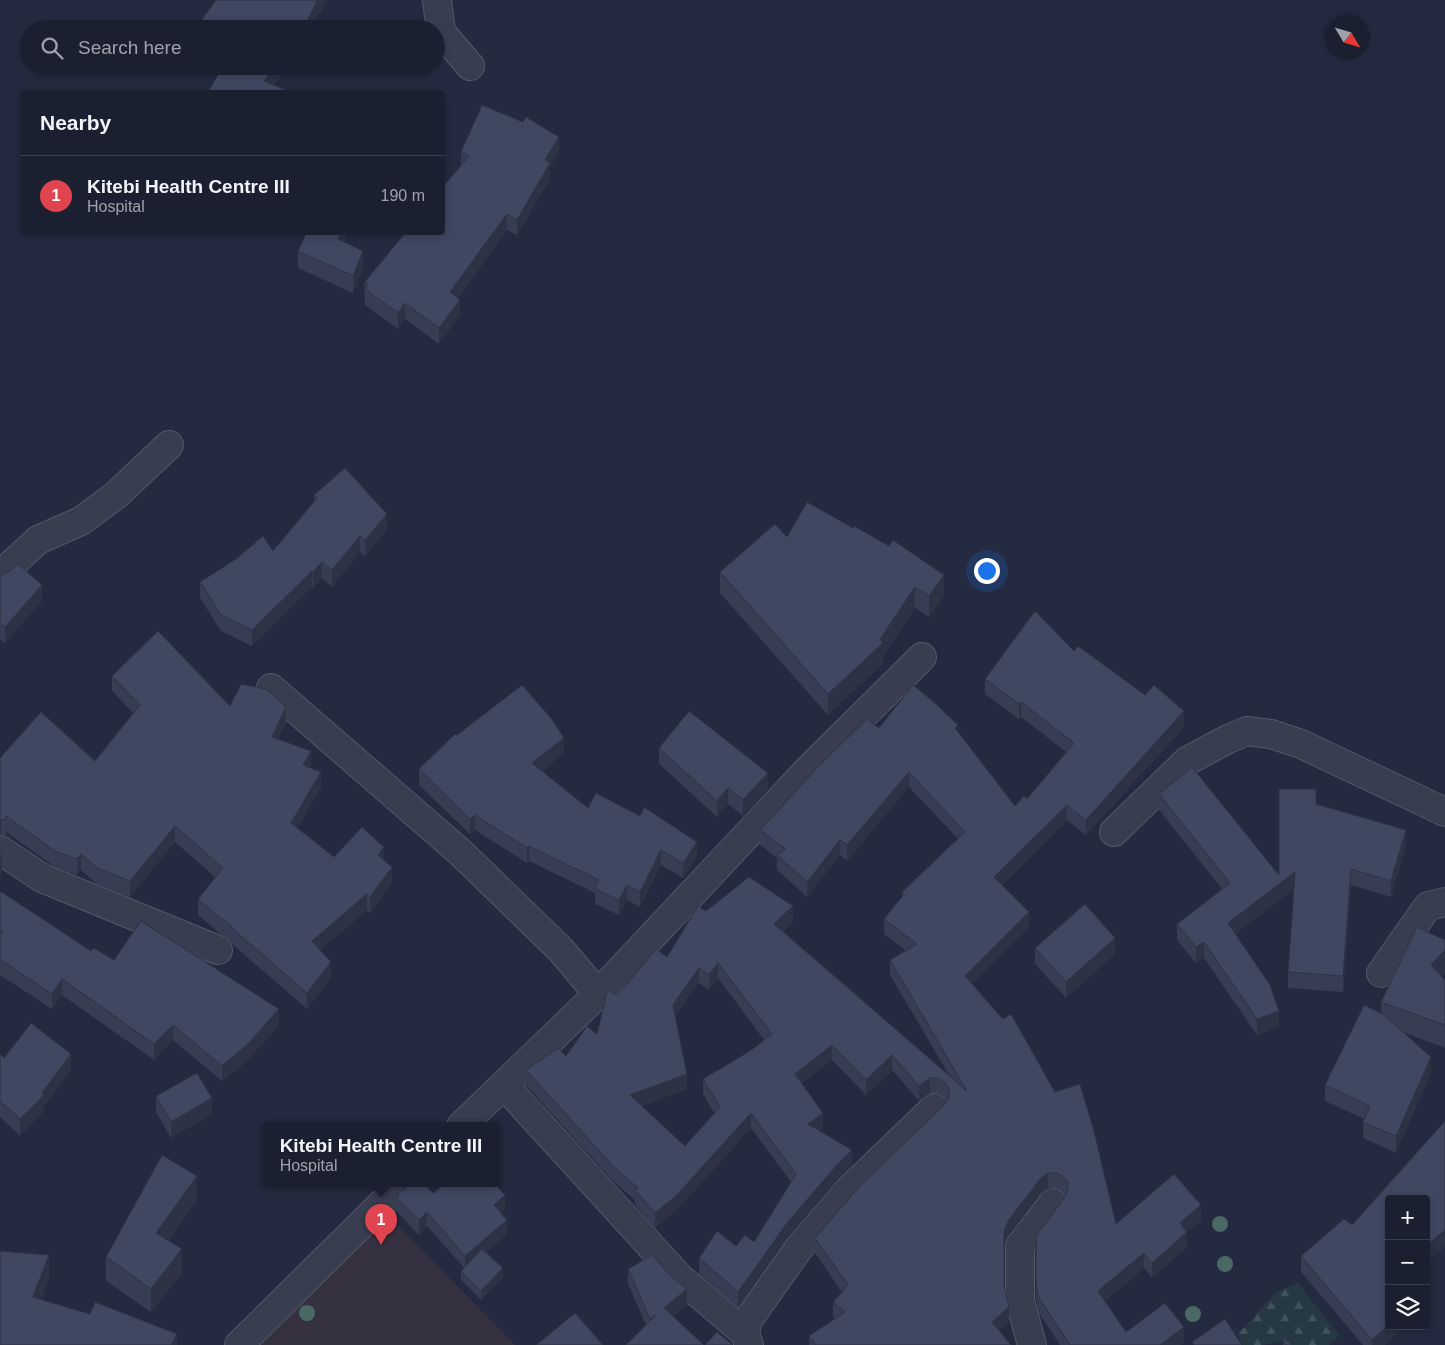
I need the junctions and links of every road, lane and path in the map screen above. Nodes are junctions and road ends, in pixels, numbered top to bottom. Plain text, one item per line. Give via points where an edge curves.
1 (437, 0) edge
2 (440, 20) edge
3 (445, 37) edge
4 (470, 66) dead end
5 (170, 445) dead end
6 (0, 575) edge
7 (922, 657) dead end
8 (271, 688) dead end
9 (1445, 812) edge
10 (1114, 832) dead end
11 (0, 850) edge
12 (1445, 902) edge
13 (218, 950) dead end
14 (1381, 973) dead end
15 (598, 994) junction
16 (504, 1085) junction
17 (934, 1108) dead end
18 (465, 1122) edge
19 (399, 1187) edge
20 (1053, 1203) dead end
21 (747, 1339) edge
22 (240, 1345) edge
23 (1032, 1345) edge

1 - 2 street
3 - 4 street
5 - 6 street via 116,496 81,521 38,540
7 - 15 street via 806,772
8 - 15 street via 460,852 561,950
9 - 10 street via 1300,744 1271,734 1247,731 1187,761
11 - 13 street via 42,878
12 - 14 street via 1428,906
15 - 16 street
16 - 18 street
16 - 21 street via 680,1278
17 - 21 street via 849,1190 799,1248 748,1320
19 - 22 street
20 - 23 street via 1020,1246 1020,1301

